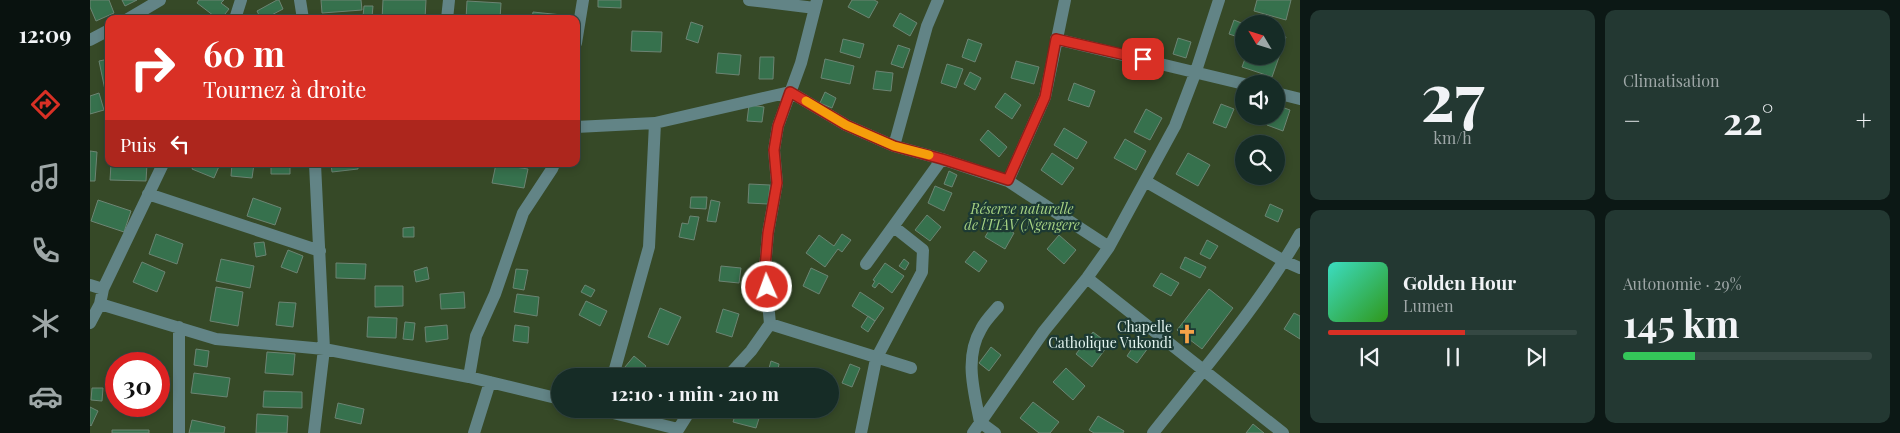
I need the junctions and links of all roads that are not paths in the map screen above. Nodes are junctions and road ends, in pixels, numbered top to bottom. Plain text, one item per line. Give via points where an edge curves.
1 (160, 0) edge
2 (241, 0) edge
3 (300, 0) edge
4 (449, 0) edge
5 (582, 0) edge
6 (749, 0) edge
7 (938, 0) edge
8 (1065, 0) edge
9 (1219, 0) edge
10 (816, 4) edge
11 (135, 15) edge
12 (236, 15) edge
13 (302, 15) edge
14 (447, 15) edge
15 (580, 15) edge
16 (105, 32) edge
17 (1056, 39) junction
18 (90, 40) edge
19 (1196, 71) junction
20 (1235, 82) edge
21 (790, 92) junction
22 (1285, 95) edge
23 (1300, 99) edge
24 (655, 123) junction
25 (580, 127) edge
26 (894, 146) junction
27 (942, 159) junction
28 (162, 167) edge
29 (316, 167) edge
30 (553, 167) edge
31 (1008, 180) junction
32 (1145, 181) junction
33 (148, 194) junction
34 (894, 227) junction
35 (1300, 234) edge
36 (1109, 247) junction
37 (320, 251) junction
38 (1284, 261) junction
39 (866, 264) dead end
40 (1300, 268) edge
41 (1087, 278) junction
42 (90, 284) edge
43 (103, 289) junction
44 (100, 304) junction
45 (998, 307) dead end
46 (90, 323) edge
47 (770, 324) junction
48 (179, 327) junction
49 (324, 349) junction
50 (876, 358) junction
51 (614, 368) edge
52 (735, 368) edge
53 (910, 368) dead end
54 (1204, 369) junction
55 (469, 377) junction
56 (490, 382) junction
57 (551, 398) edge
58 (632, 418) edge
59 (685, 418) edge
60 (980, 422) junction
61 (677, 431) edge
62 (178, 433) edge
63 (314, 433) edge
64 (474, 433) edge
65 (861, 433) edge
66 (973, 433) edge
67 (995, 433) edge
68 (1153, 433) edge
69 (1283, 433) edge

1 - 11 street
2 - 12 street
3 - 13 street
4 - 14 street
5 - 15 street
6 - 10 street
7 - 26 street via 927,26
8 - 17 street
9 - 19 street
10 - 21 street
16 - 18 street
17 - 19 street
17 - 31 street via 1045,97
19 - 20 street
19 - 32 street via 1175,126
21 - 24 street
21 - 26 street via 846,125
21 - 47 street via 778,126 774,150 777,183 765,268
22 - 23 street
24 - 25 street
24 - 51 street via 649,247
26 - 27 street
27 - 31 street
27 - 34 street
28 - 33 street
29 - 37 street
30 - 55 street via 523,214 495,294 476,336
31 - 36 street
32 - 36 street
32 - 38 street
33 - 37 street
33 - 43 street
34 - 39 street
34 - 50 street via 923,250 922,272
35 - 38 street
36 - 41 street
37 - 49 street
38 - 40 street
38 - 54 street
41 - 54 street
41 - 60 street via 1044,331
42 - 43 street
43 - 44 street
44 - 46 street
44 - 48 street
45 - 60 street via 981,328 975,344 971,373
47 - 50 street
47 - 52 street
48 - 49 street via 216,338
48 - 62 street
49 - 55 street
49 - 63 street
50 - 53 street
50 - 65 street
54 - 68 street
54 - 69 street
55 - 56 street
56 - 57 street
56 - 64 street
58 - 61 street
59 - 61 street
60 - 66 street
60 - 67 street

